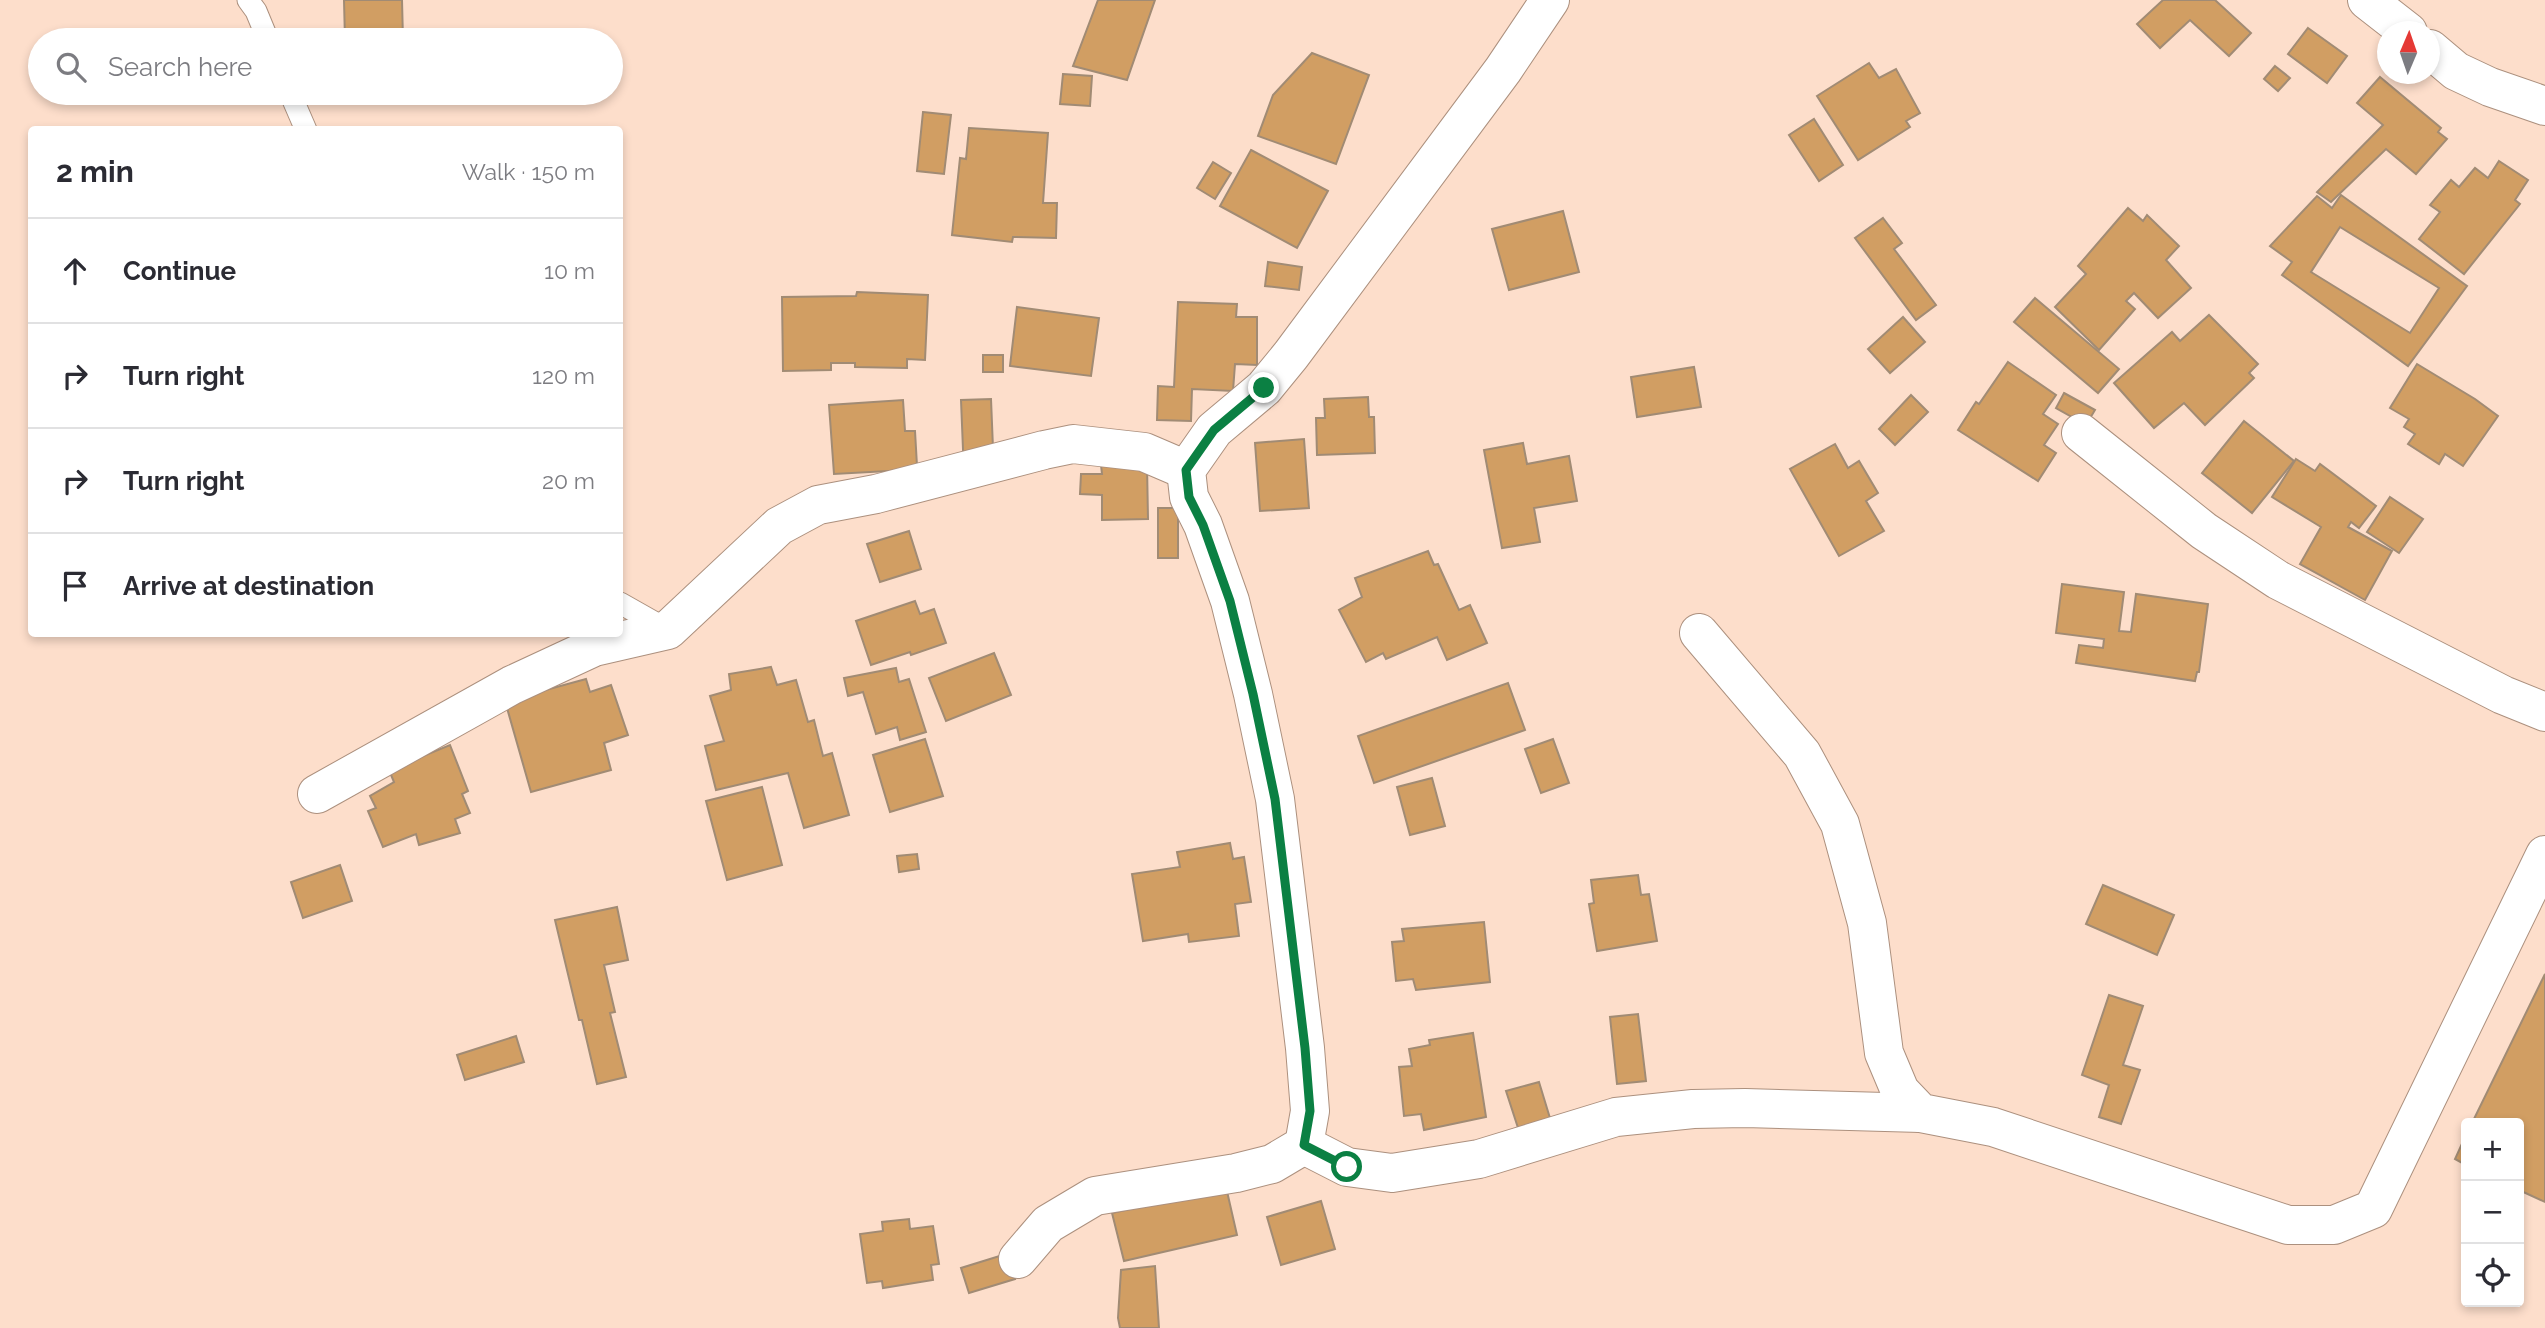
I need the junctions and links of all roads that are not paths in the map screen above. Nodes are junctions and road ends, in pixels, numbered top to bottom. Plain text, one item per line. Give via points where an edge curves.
1 (248, 0) edge
2 (1550, 0) edge
3 (2367, 0) edge
4 (2394, 21) edge
5 (263, 28) edge
6 (2440, 57) edge
7 (295, 105) edge
8 (2545, 106) edge
9 (304, 126) edge
10 (2081, 433) dead end
11 (1186, 470) junction
12 (623, 605) edge
13 (668, 630) junction
14 (1699, 634) dead end
15 (2545, 712) edge
16 (317, 794) dead end
17 (2545, 855) edge
18 (1921, 1113) junction
19 (1304, 1145) junction
20 (1018, 1259) dead end

1 - 5 lane
2 - 11 street via 1325,312 1264,388 1214,430
3 - 4 street
6 - 8 street via 2456,71 2490,87
7 - 9 lane
10 - 15 street via 2204,531 2278,580
11 - 13 street via 1144,452 1073,444 818,505 779,526
11 - 19 street via 1189,497 1230,601 1275,799 1305,1048 1310,1111
12 - 13 lane
13 - 16 street via 594,647 512,685
14 - 18 street via 1802,754 1840,824 1867,923 1884,1054 1900,1091
17 - 18 street via 2373,1209 2334,1225 2288,1225 1993,1127
18 - 19 street via 1745,1108 1616,1117 1479,1159 1392,1173 1347,1167
19 - 20 street via 1272,1164 1236,1173 1095,1196 1048,1224

